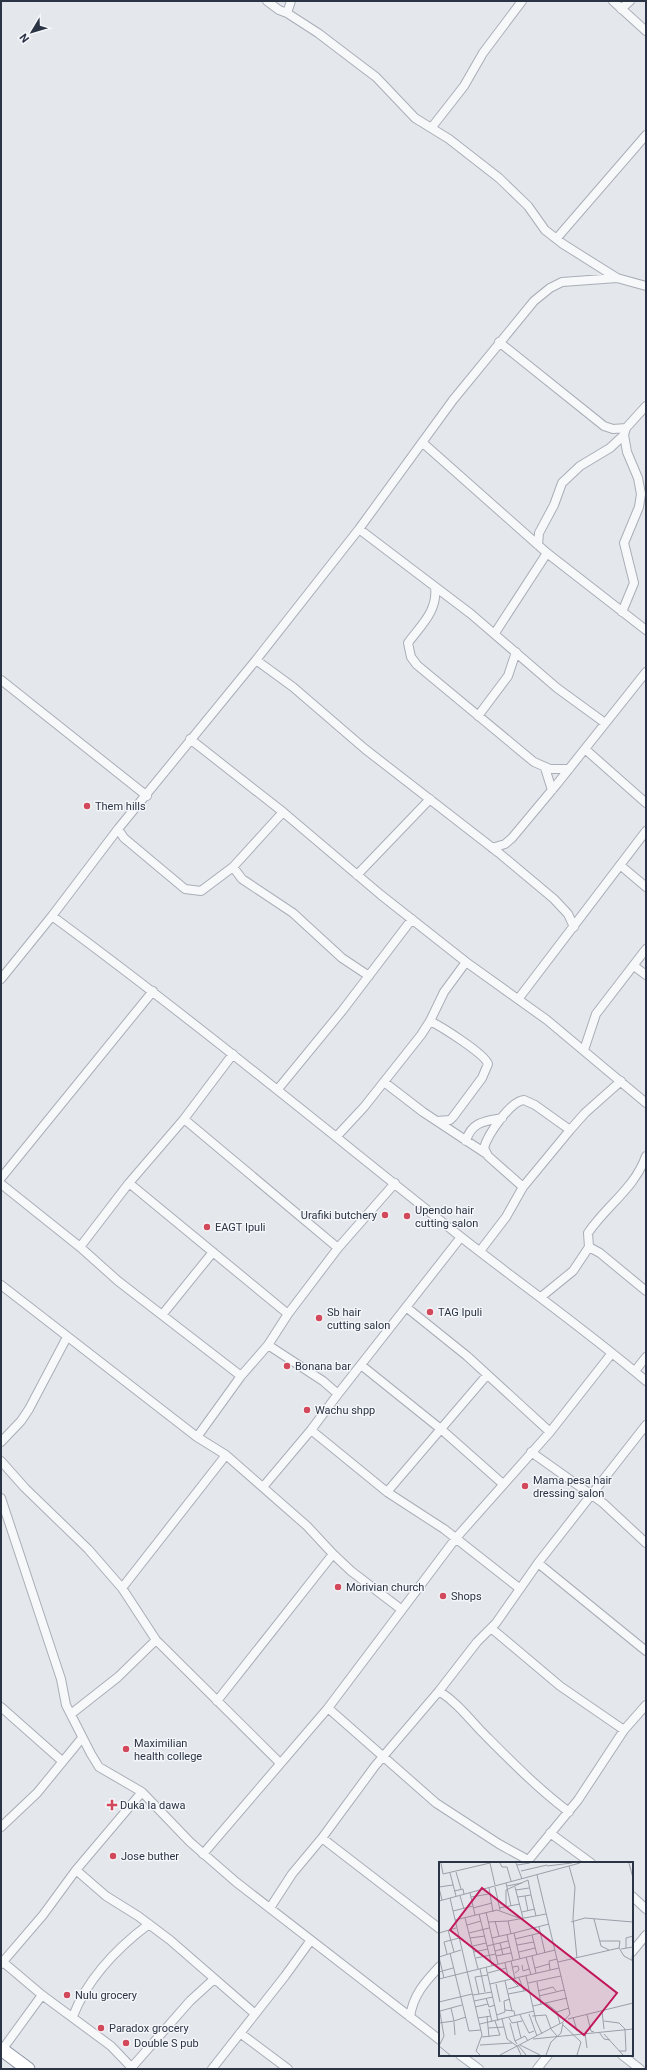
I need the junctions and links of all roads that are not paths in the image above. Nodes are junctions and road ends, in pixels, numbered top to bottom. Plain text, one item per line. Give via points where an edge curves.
1 (267, 1) edge
2 (291, 1) edge
3 (522, 1) edge
4 (613, 1) edge
5 (630, 1) edge
6 (621, 9) junction
7 (287, 13) junction
8 (646, 31) edge
9 (432, 127) junction
10 (646, 135) edge
11 (557, 238) junction
12 (617, 278) junction
13 (646, 286) edge
14 (499, 342) junction
15 (646, 406) edge
16 (625, 431) junction
17 (423, 443) junction
18 (359, 528) junction
19 (538, 545) junction
20 (547, 553) junction
21 (436, 587) junction
22 (622, 612) junction
23 (646, 630) edge
24 (495, 633) junction
25 (516, 652) junction
26 (256, 660) junction
27 (646, 672) edge
28 (1, 680) edge
29 (478, 716) junction
30 (605, 723) junction
31 (190, 739) junction
32 (585, 749) junction
33 (545, 768) junction
34 (569, 769) junction
35 (552, 790) junction
36 (146, 796) junction
37 (430, 799) junction
38 (646, 803) edge
39 (283, 812) junction
40 (118, 830) junction
41 (646, 831) edge
42 (509, 841) junction
43 (492, 848) junction
44 (507, 860) junction
45 (620, 865) junction
46 (233, 867) junction
47 (357, 875) junction
48 (646, 887) edge
49 (52, 916) junction
50 (412, 919) junction
51 (574, 927) junction
52 (646, 949) edge
53 (466, 962) junction
54 (634, 966) junction
55 (646, 975) edge
56 (369, 976) junction
57 (1, 979) edge
58 (153, 991) junction
59 (519, 998) junction
60 (430, 1021) junction
61 (584, 1050) junction
62 (233, 1054) junction
63 (621, 1081) junction
64 (384, 1082) junction
65 (278, 1089) junction
66 (644, 1100) edge
67 (502, 1118) junction
68 (184, 1119) junction
69 (437, 1121) junction
70 (570, 1130) junction
71 (337, 1136) junction
72 (466, 1141) junction
73 (485, 1152) junction
74 (646, 1156) edge
75 (1, 1178) edge
76 (129, 1183) junction
77 (395, 1183) junction
78 (1, 1184) edge
79 (523, 1188) junction
80 (462, 1237) junction
81 (80, 1247) junction
82 (589, 1247) junction
83 (338, 1248) junction
84 (480, 1251) junction
85 (213, 1252) junction
86 (1, 1286) edge
87 (646, 1291) edge
88 (541, 1297) junction
89 (406, 1307) junction
90 (288, 1314) junction
91 (162, 1315) junction
92 (67, 1337) junction
93 (268, 1345) junction
94 (612, 1353) junction
95 (646, 1357) edge
96 (361, 1365) junction
97 (635, 1371) junction
98 (487, 1375) junction
99 (241, 1376) junction
100 (646, 1381) edge
101 (338, 1394) junction
102 (646, 1425) edge
103 (311, 1430) junction
104 (442, 1430) junction
105 (550, 1432) junction
106 (197, 1437) junction
107 (1, 1442) edge
108 (531, 1452) junction
109 (226, 1456) junction
110 (1, 1461) edge
111 (503, 1484) junction
112 (263, 1487) junction
113 (387, 1492) junction
114 (592, 1494) junction
115 (1, 1498) edge
116 (456, 1538) junction
117 (646, 1543) edge
118 (333, 1554) junction
119 (538, 1563) junction
120 (122, 1588) junction
121 (519, 1588) junction
122 (402, 1610) junction
123 (491, 1628) junction
124 (156, 1640) junction
125 (646, 1651) edge
126 (439, 1691) junction
127 (217, 1701) junction
128 (646, 1705) edge
129 (328, 1708) junction
130 (2, 1711) edge
131 (70, 1714) junction
132 (624, 1730) junction
133 (82, 1738) junction
134 (383, 1758) junction
135 (62, 1761) junction
136 (280, 1763) junction
137 (142, 1792) junction
138 (569, 1812) junction
139 (1, 1827) edge
140 (550, 1833) junction
141 (322, 1838) junction
142 (204, 1854) junction
143 (527, 1861) edge
144 (590, 1862) edge
145 (76, 1870) junction
146 (633, 1897) edge
147 (270, 1908) junction
148 (646, 1909) edge
149 (149, 1924) junction
150 (439, 1928) edge
151 (646, 1935) edge
152 (311, 1940) junction
153 (633, 1951) edge
154 (2, 1963) edge
155 (439, 1967) edge
156 (214, 1980) junction
157 (42, 1995) junction
158 (254, 2014) junction
159 (73, 2016) junction
160 (410, 2017) junction
161 (240, 2033) junction
162 (439, 2039) edge
163 (2, 2049) edge
164 (461, 2056) edge
165 (547, 2056) edge
166 (623, 2056) edge
167 (133, 2068) edge
168 (28, 2069) edge
169 (212, 2069) edge
170 (288, 2069) edge
171 (479, 2069) edge
172 (537, 2069) edge
173 (640, 2069) edge

1 - 7 street
2 - 7 street
3 - 9 street via 483,53 464,86
4 - 6 street
5 - 6 street
6 - 8 street
7 - 9 street via 370,72 415,118
9 - 11 street via 499,178 528,206 539,223
10 - 11 street
11 - 12 street
12 - 13 street
12 - 14 street via 562,282 550,288 534,301
14 - 16 street via 604,426
14 - 17 street
15 - 16 street
16 - 19 street via 610,448 580,466 562,483 554,506 539,533
16 - 22 street via 628,452 641,494 639,507 624,543 634,583
17 - 18 street
17 - 19 street
18 - 21 street
18 - 26 street
19 - 20 street
20 - 22 street
20 - 24 street
21 - 24 street
21 - 29 street via 431,614 408,642 411,657 427,674
22 - 23 street
24 - 25 street
25 - 29 street via 508,676
25 - 30 street
26 - 31 street
26 - 37 street
27 - 30 street
28 - 36 street
29 - 33 street via 534,762
30 - 32 street
31 - 36 street
31 - 39 street
32 - 34 street
32 - 38 street
33 - 34 street
33 - 35 street
34 - 35 street
35 - 42 street
36 - 40 street
37 - 43 street
37 - 47 street
39 - 46 street
39 - 47 street
40 - 46 street via 124,838 185,889 205,890
40 - 49 street
41 - 45 street
42 - 43 street
42 - 44 street
43 - 44 street
44 - 51 street via 563,908
45 - 48 street
45 - 51 street
46 - 56 street via 242,879 293,913 342,958
47 - 50 street
49 - 57 street
49 - 58 street
50 - 53 street
50 - 56 street
51 - 59 street
52 - 54 street
53 - 59 street
53 - 60 street via 444,992
54 - 55 street
54 - 61 street via 596,1014
56 - 65 street
58 - 62 street
58 - 75 street
59 - 61 street
60 - 64 street
60 - 69 street via 478,1052 488,1064 482,1078 453,1117 450,1120
61 - 63 street
62 - 65 street
62 - 68 street
63 - 66 street
63 - 70 street
64 - 69 street
64 - 71 street
65 - 71 street
67 - 70 street via 510,1107 524,1100
67 - 72 street via 475,1125 469,1131
67 - 73 street via 484,1145
68 - 76 street
68 - 83 street
69 - 72 street
70 - 79 street
71 - 77 street
72 - 73 street
73 - 79 street
74 - 82 street via 634,1182 588,1233
76 - 81 street
76 - 85 street
77 - 80 street
77 - 83 street
78 - 81 street
79 - 84 street via 506,1217
80 - 84 street
80 - 89 street
81 - 91 street
82 - 87 street
82 - 88 street via 568,1277
83 - 90 street
84 - 88 street
85 - 90 street
85 - 91 street
86 - 92 street
88 - 94 street
89 - 96 street
89 - 98 street
90 - 93 street
91 - 99 street
92 - 106 street
92 - 107 street via 29,1409
93 - 99 street
93 - 101 street via 323,1381
94 - 97 street
94 - 105 street
95 - 97 street
96 - 101 street
96 - 104 street
97 - 100 street
98 - 104 street
98 - 105 street
99 - 106 street
101 - 103 street
102 - 114 street
103 - 112 street
103 - 113 street
104 - 111 street
104 - 113 street
105 - 108 street
106 - 109 street
108 - 111 street
108 - 114 street
109 - 112 street
109 - 120 street
110 - 120 street via 88,1549
111 - 116 street
112 - 118 street via 307,1526
113 - 116 street
114 - 117 street
114 - 119 street
115 - 131 street via 64,1688
116 - 121 street
116 - 122 street
118 - 122 street
118 - 127 street
119 - 121 street
119 - 125 street
120 - 124 street
121 - 123 street
122 - 129 street
123 - 126 street
123 - 132 street via 560,1686
124 - 127 street
124 - 131 street via 118,1677
126 - 134 street
126 - 138 street via 456,1703 547,1795
127 - 136 street
128 - 132 street
129 - 134 street
129 - 136 street
130 - 135 street
131 - 133 street
132 - 138 street
133 - 135 street
133 - 137 street via 100,1766
134 - 141 street
134 - 143 street via 443,1809
135 - 139 street via 37,1793
136 - 142 street
137 - 142 street
137 - 145 street
138 - 140 street
140 - 143 street
140 - 144 street
141 - 147 street via 292,1874
141 - 150 street
142 - 147 street
145 - 149 street via 106,1896
145 - 154 street
146 - 148 street
147 - 152 street
149 - 156 street
149 - 159 street via 113,1955 89,1985
151 - 153 street
152 - 158 street
152 - 160 street
154 - 157 street
155 - 160 street via 417,1993
156 - 158 street via 235,1995
156 - 167 street via 190,2000
157 - 159 street
157 - 163 street
158 - 161 street
159 - 167 street via 111,2046
160 - 162 street
161 - 169 street
161 - 170 street
163 - 168 highway
164 - 171 street
165 - 172 street
166 - 173 street

